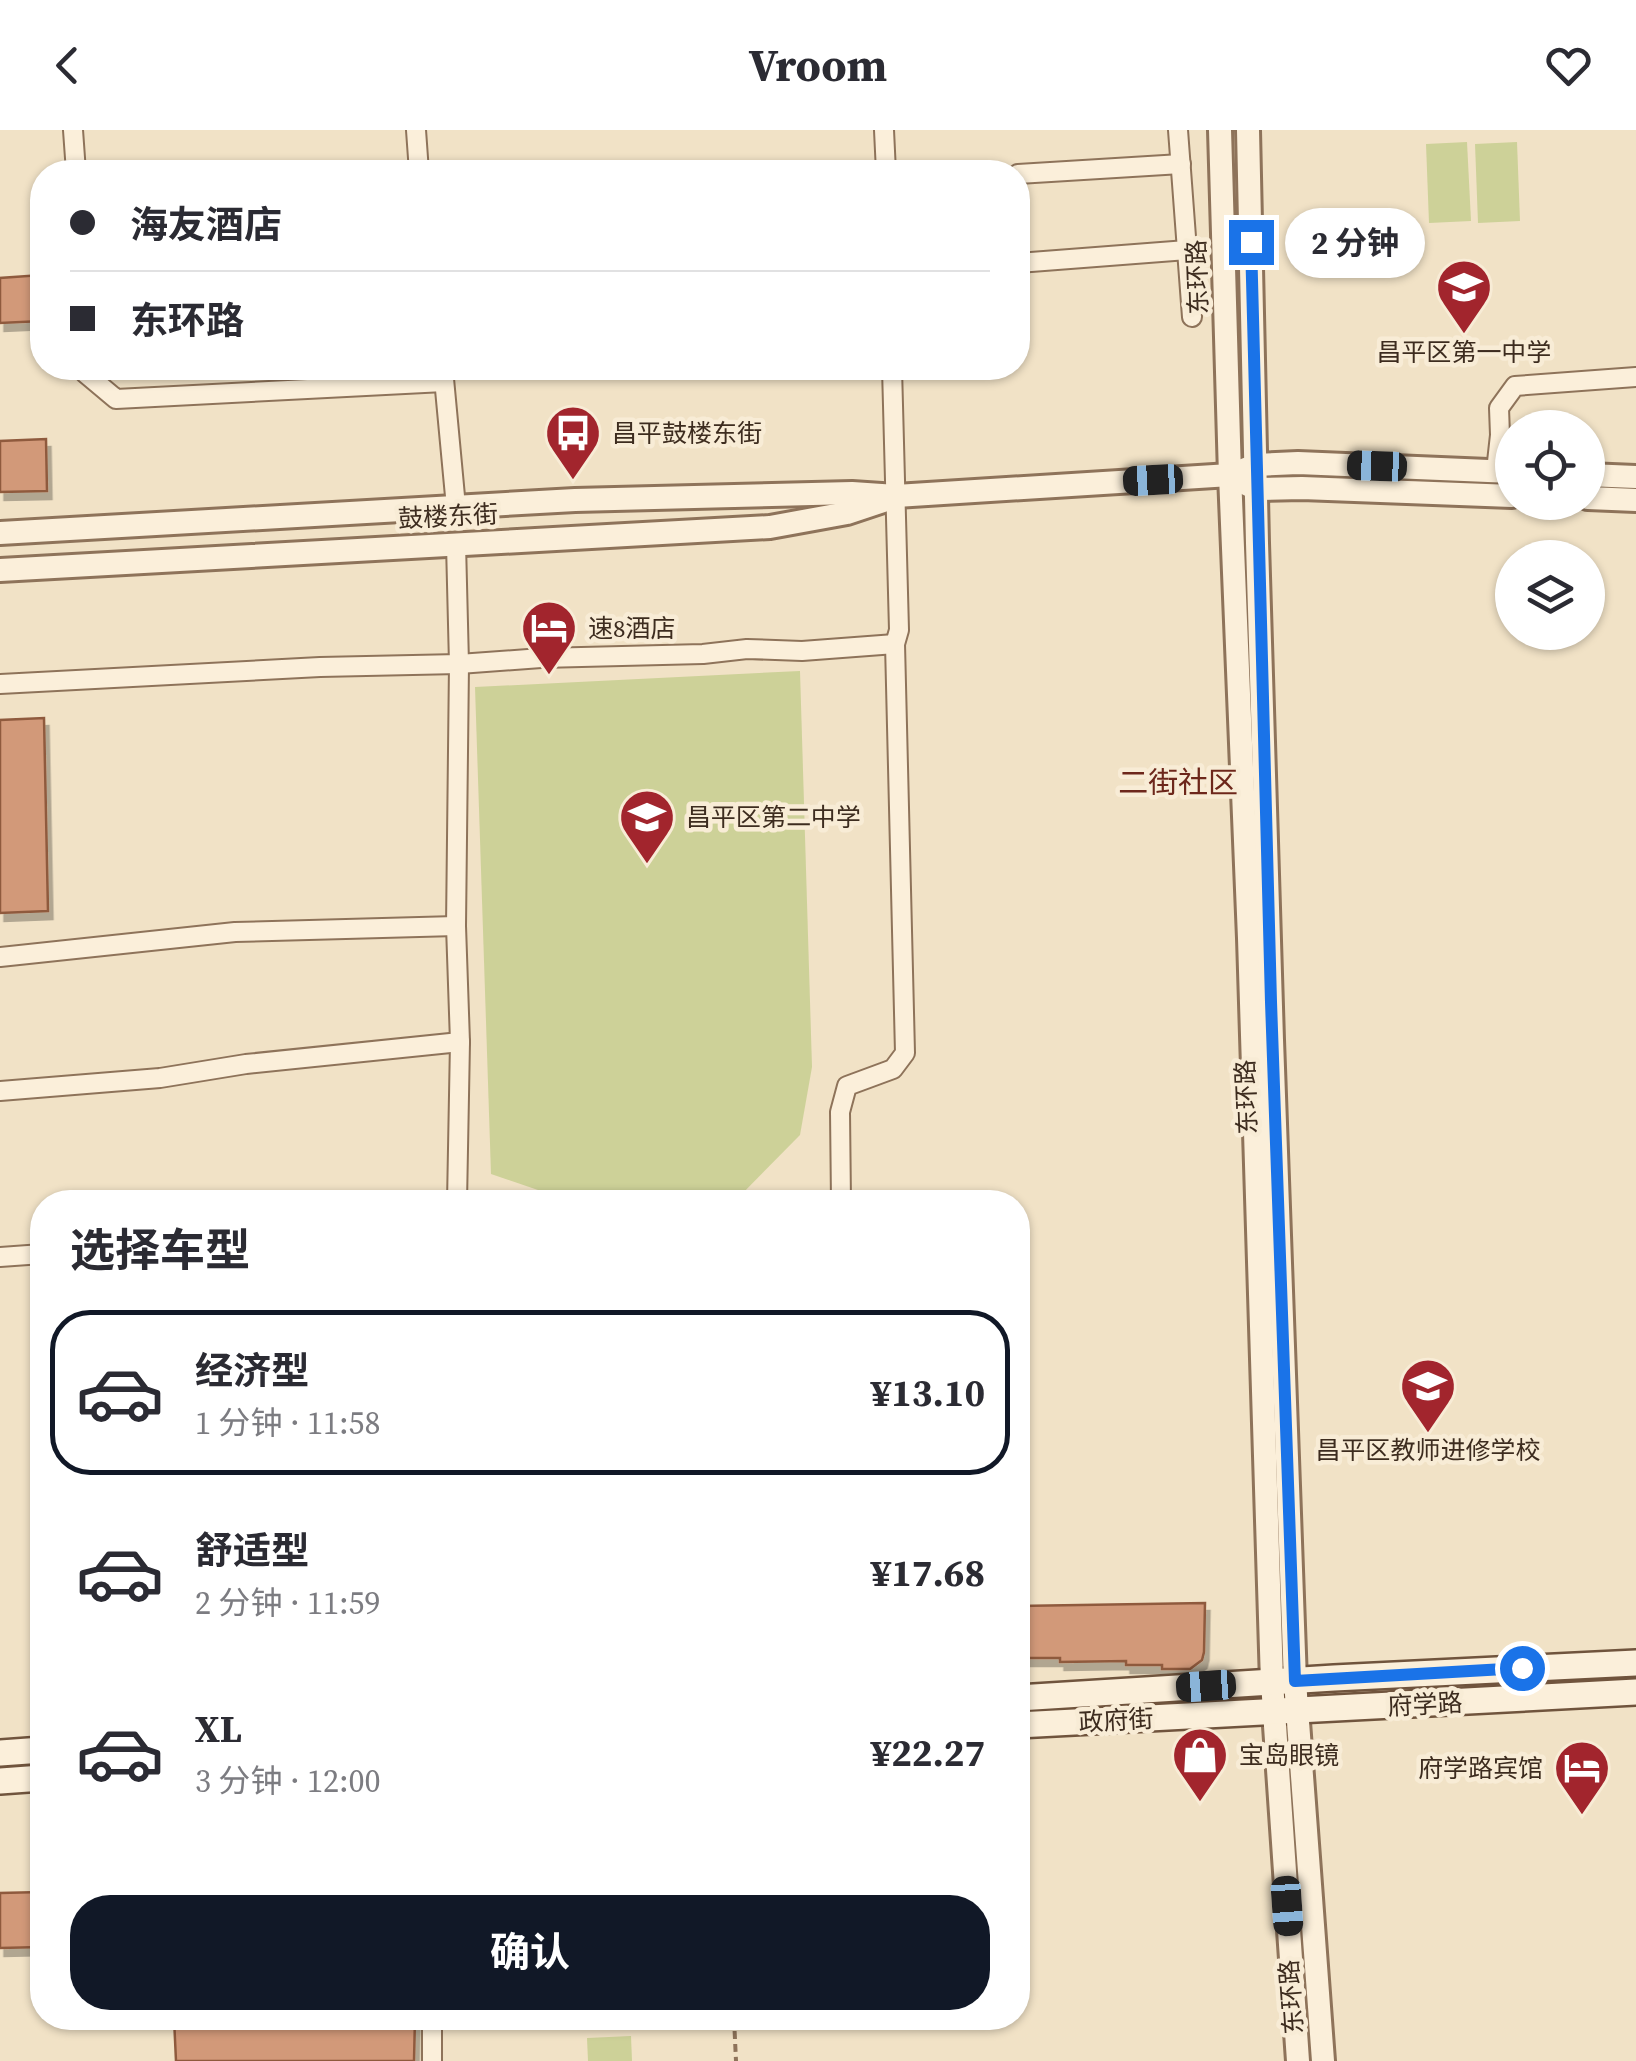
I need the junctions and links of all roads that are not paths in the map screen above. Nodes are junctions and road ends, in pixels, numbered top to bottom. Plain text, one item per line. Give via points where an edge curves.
1 (73, 130) edge
2 (416, 130) edge
3 (884, 130) edge
4 (1178, 130) edge
5 (1220, 130) edge
6 (1248, 130) edge
7 (75, 160) edge
8 (418, 160) edge
9 (885, 160) edge
10 (1181, 164) junction
11 (1030, 173) edge
12 (1187, 250) junction
13 (1030, 262) edge
14 (1192, 317) dead end
15 (1636, 377) edge
16 (94, 380) edge
17 (372, 380) edge
18 (443, 380) edge
19 (892, 380) edge
20 (1498, 410) edge
21 (1256, 465) junction
22 (1495, 471) edge
23 (1230, 476) junction
24 (1605, 476) edge
25 (1636, 477) edge
26 (1256, 489) junction
27 (1495, 495) edge
28 (896, 496) junction
29 (1605, 499) edge
30 (1636, 500) edge
31 (456, 506) junction
32 (0, 532) edge
33 (456, 544) junction
34 (0, 570) edge
35 (895, 644) junction
36 (459, 664) junction
37 (0, 684) edge
38 (456, 926) junction
39 (0, 957) edge
40 (460, 1042) junction
41 (0, 1090) edge
42 (457, 1190) edge
43 (841, 1190) edge
44 (30, 1255) edge
45 (0, 1257) edge
46 (1636, 1663) edge
47 (1284, 1682) junction
48 (1636, 1692) edge
49 (1030, 1697) edge
50 (1285, 1711) junction
51 (1030, 1724) edge
52 (30, 1751) edge
53 (0, 1753) edge
54 (30, 1779) edge
55 (0, 1781) edge
56 (432, 2030) edge
57 (432, 2061) edge
58 (1298, 2061) edge
59 (1323, 2061) edge

1 - 7 street
2 - 8 street
3 - 9 street
4 - 10 street
5 - 23 street, 东环路
6 - 21 street, 东环路
10 - 11 street
10 - 12 street
12 - 13 street
12 - 14 street
15 - 20 street via 1515,386
16 - 17 street via 116,398
18 - 31 street
19 - 28 street
21 - 22 street
21 - 23 street
21 - 26 street, 东环路
23 - 26 street
23 - 28 street, 鼓楼东街
23 - 47 street, 东环路
24 - 25 street
26 - 27 street
26 - 47 street, 东环路
28 - 31 street, 鼓楼东街
28 - 33 street, 鼓楼东街 via 848,513 770,527
28 - 35 street
29 - 30 street
31 - 32 street, 鼓楼东街
33 - 34 street, 鼓楼东街
33 - 36 street
35 - 36 street
35 - 43 street via 905,1053 893,1069 847,1086 840,1112
36 - 37 street
36 - 38 street
38 - 39 street via 235,932
38 - 40 street
40 - 41 street
40 - 42 street
44 - 45 street
46 - 47 main road, 府学路
47 - 49 main road, 政府街
47 - 50 street, 东环路
48 - 50 main road, 府学路
50 - 51 main road, 政府街
50 - 58 street, 东环路
50 - 59 street, 东环路
52 - 53 main road
54 - 55 main road
56 - 57 street

